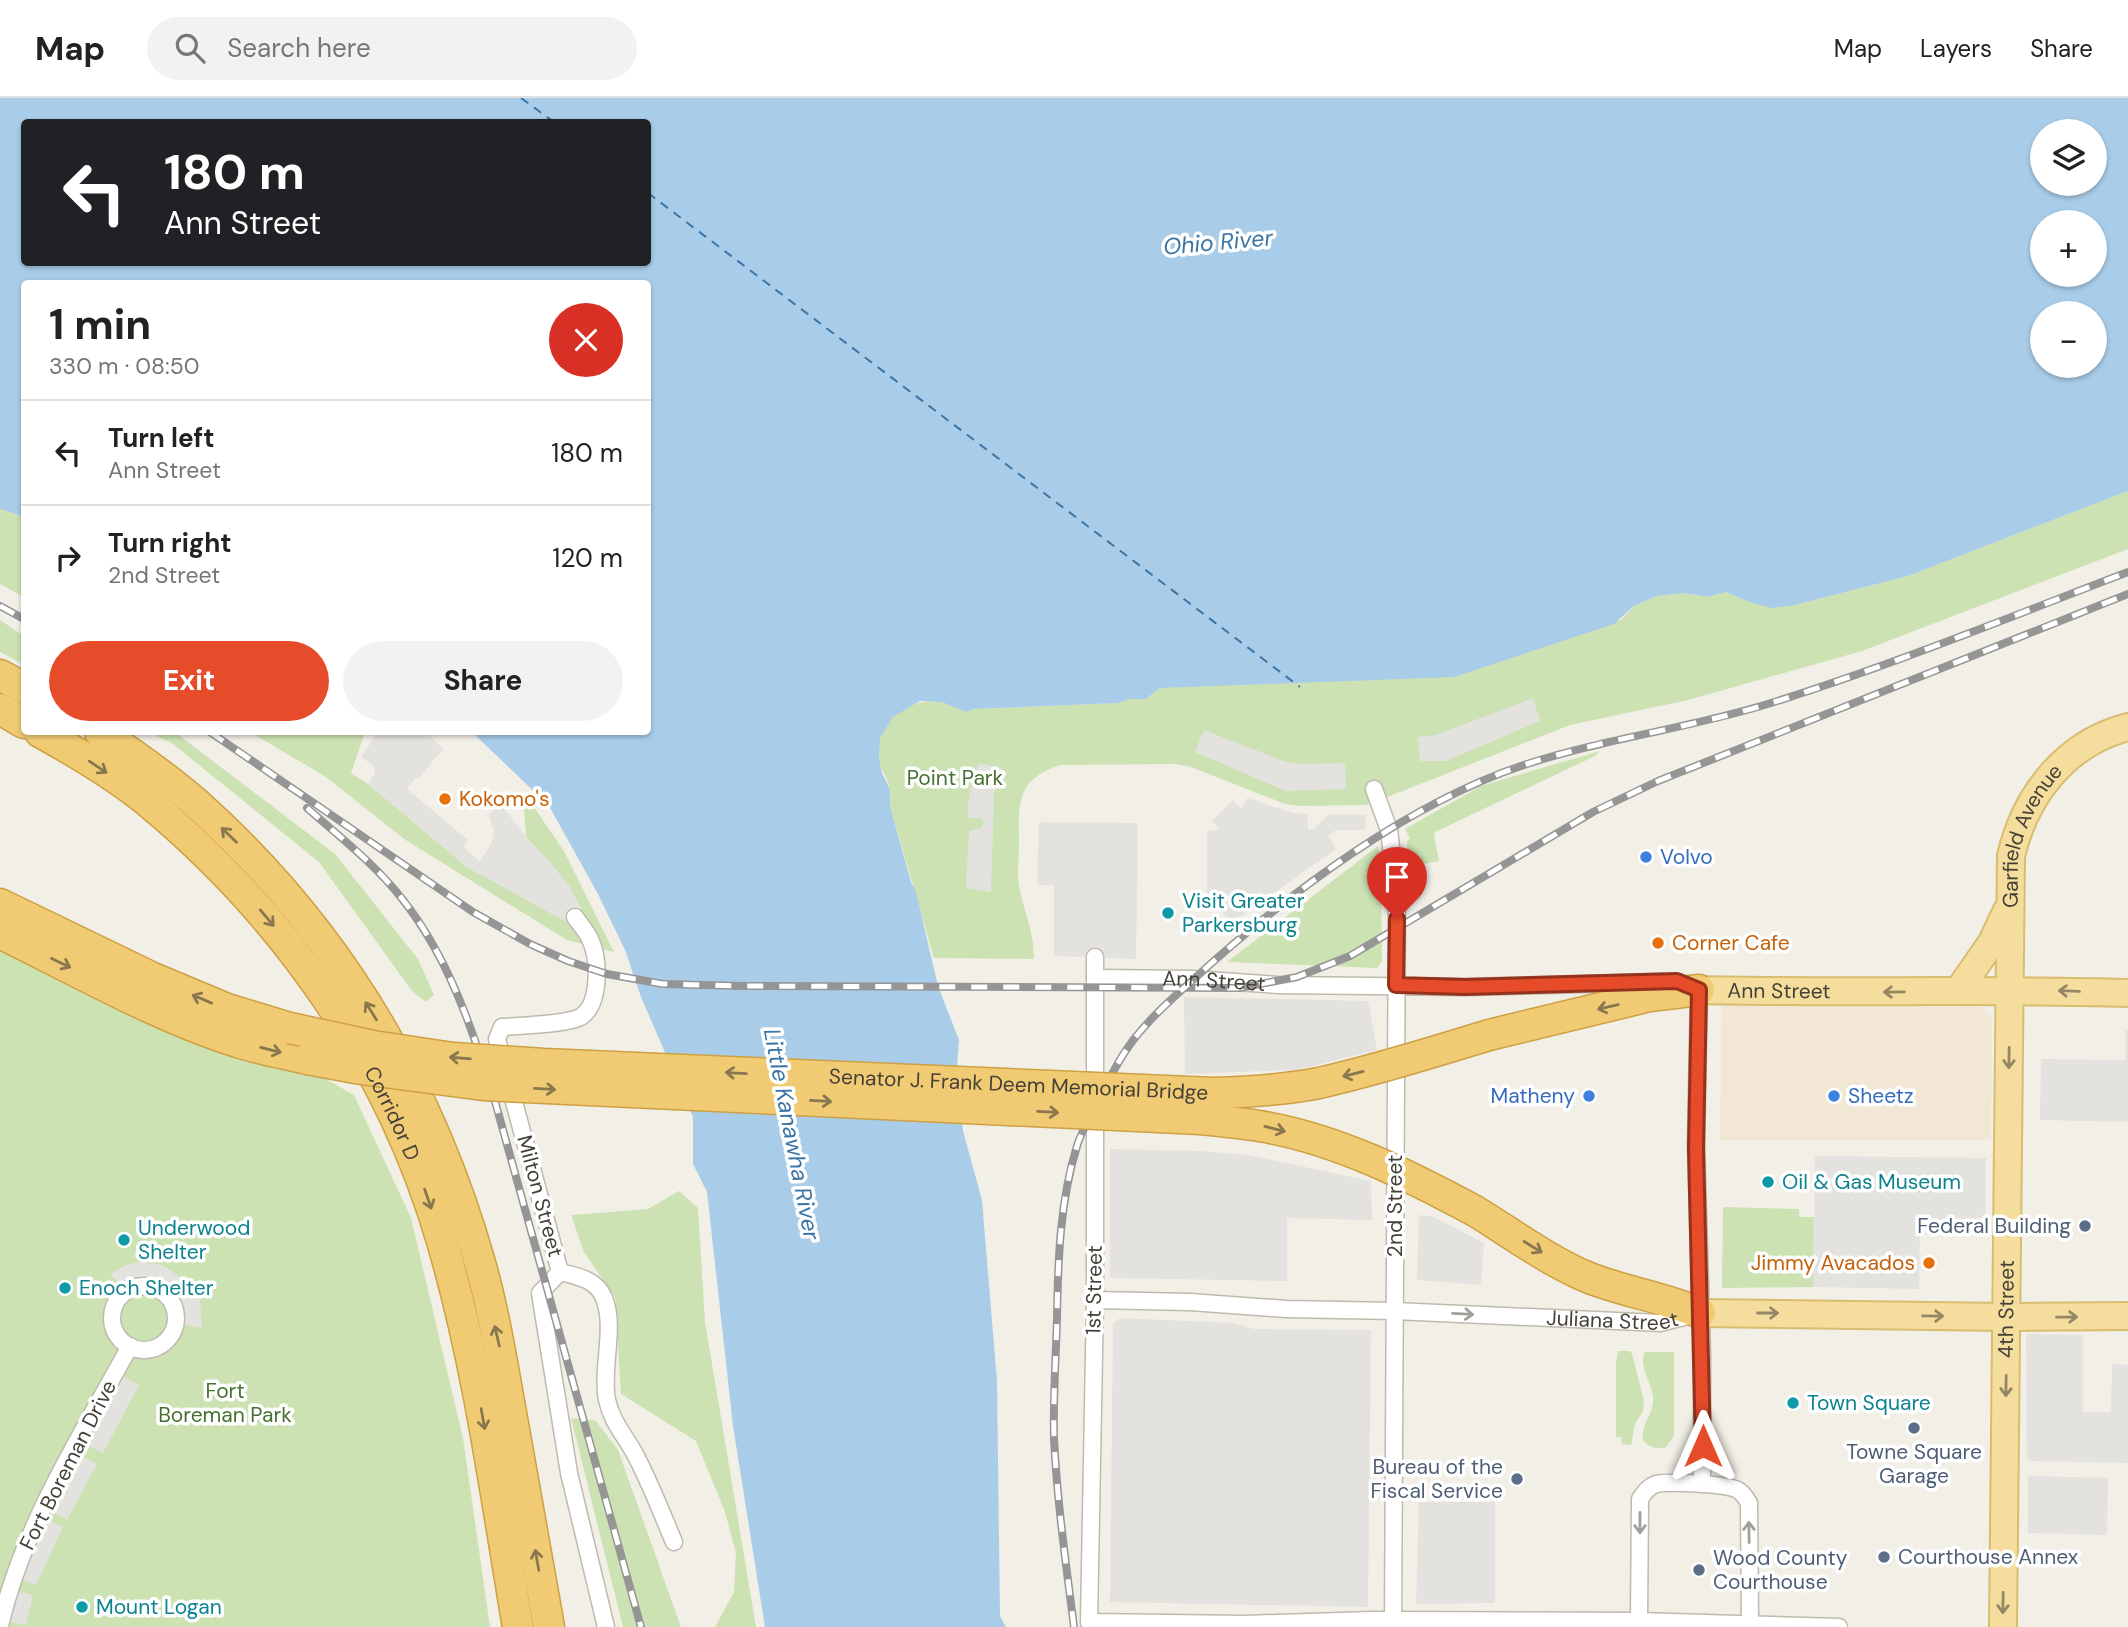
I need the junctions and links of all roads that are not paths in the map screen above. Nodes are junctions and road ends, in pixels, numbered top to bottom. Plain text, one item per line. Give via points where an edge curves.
1 (0, 676) edge
2 (21, 686) edge
3 (0, 709) edge
4 (21, 721) edge
5 (2128, 727) edge
6 (46, 735) edge
7 (104, 735) edge
8 (1374, 789) dead end
9 (0, 904) edge
10 (2009, 906) junction
11 (575, 917) dead end
12 (0, 933) edge
13 (1095, 957) dead end
14 (1095, 978) junction
15 (1396, 985) junction
16 (1699, 990) junction
17 (2011, 990) junction
18 (1958, 991) junction
19 (2128, 993) edge
20 (560, 1272) junction
21 (1095, 1300) junction
22 (1395, 1311) junction
23 (1700, 1313) junction
24 (2128, 1316) edge
25 (2007, 1317) junction
26 (130, 1346) junction
27 (1702, 1484) junction
28 (674, 1542) dead end
29 (1639, 1621) junction
30 (1393, 1624) edge
31 (1701, 1625) edge
32 (1750, 1625) junction
33 (0, 1626) edge
34 (518, 1627) edge
35 (549, 1627) edge
36 (606, 1627) edge
37 (1839, 1627) edge
38 (2003, 1627) edge

1 - 2 highway
3 - 4 highway
5 - 10 main road, Garfield Avenue via 2104,736 2067,760 2039,790 2016,834
6 -> 34 highway, Corridor D via 145,800 251,900 328,997 383,1091 418,1170 460,1308
35 -> 7 highway, Corridor D via 501,1354 480,1263 421,1101 379,1023 296,906 196,803
8 - 15 street, 2nd Street via 1390,830 1397,897
16 -> 9 highway, Senator J. Frank Deem Memorial Bridge, bridge via 1650,996 1317,1083 1257,1092 544,1065 453,1058 290,1028 227,1009 153,978
10 - 17 main road, Garfield Avenue
10 - 18 main road via 1992,942
11 - 20 street, Milton Street via 590,939 596,962 597,984 583,1016 502,1027 498,1039
12 -> 23 highway, Senator J. Frank Deem Memorial Bridge, bridge via 200,1028 244,1044 361,1069 483,1085 1261,1126 1385,1166 1475,1211 1585,1276
13 - 14 street, 1st Street
14 - 15 street, Ann Street
14 - 21 street, 1st Street
15 - 16 street, Ann Street via 1677,981
15 - 22 street, 2nd Street
18 -> 16 main road, Ann Street
16 - 23 street
17 - 18 main road, Ann Street
19 -> 17 main road, Ann Street
17 -> 25 main road, 4th Street
20 - 28 street via 590,1281 604,1297 608,1403
20 - 36 street, Milton Street via 540,1293 569,1473
21 - 22 street, Juliana Street
21 - 30 street, 1st Street via 1089,1622
22 -> 23 street, Juliana Street via 1660,1323
22 - 30 street, 2nd Street
23 -> 25 main road, Juliana Street
23 - 27 street
25 -> 24 main road, Juliana Street
25 -> 38 main road, 4th Street
26 - 26 street via 149,1350 173,1332 176,1312 159,1289 137,1286 118,1298 113,1308 114,1330
26 - 33 street, Fort Boreman Drive via 30,1534 10,1584
27 -> 29 street via 1658,1483 1640,1499
32 -> 27 street via 1749,1503 1741,1491
29 - 30 street
29 - 31 street
31 - 32 street
32 - 37 street

